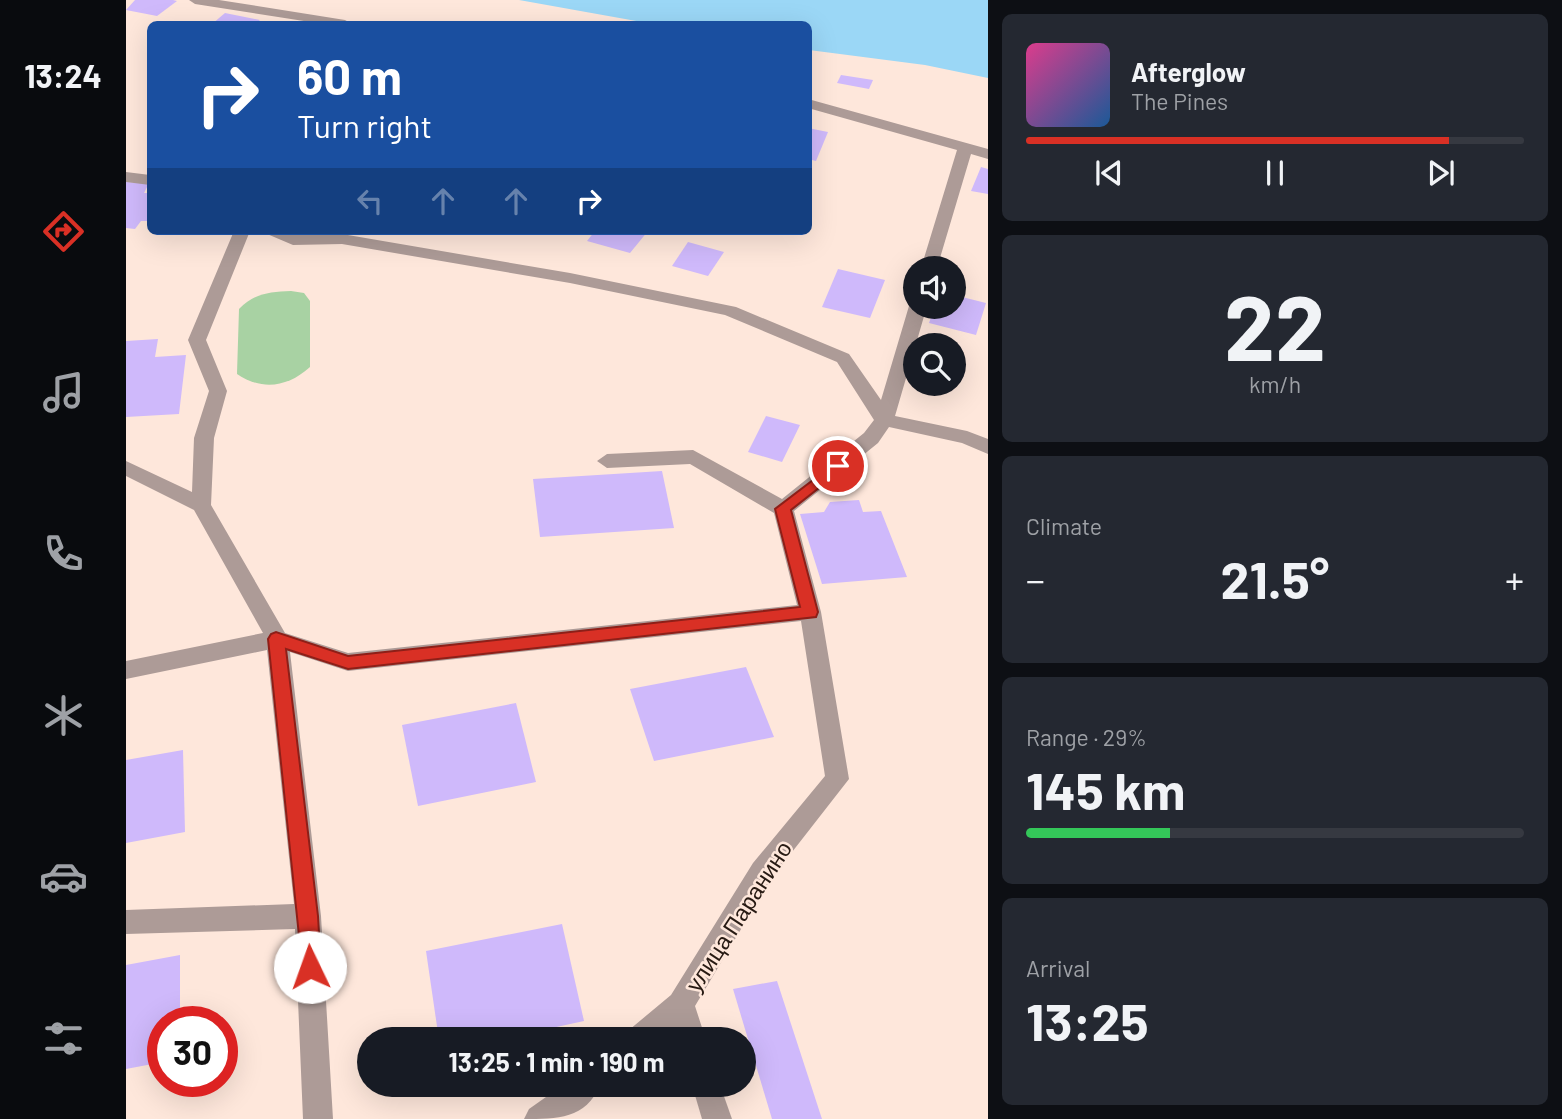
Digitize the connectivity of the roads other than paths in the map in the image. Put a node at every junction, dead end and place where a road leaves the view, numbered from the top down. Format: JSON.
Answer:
{"nodes":[{"id":1,"x":195,"y":0,"type":"edge"},
{"id":2,"x":326,"y":21,"type":"edge"},
{"id":3,"x":812,"y":104,"type":"edge"},
{"id":4,"x":965,"y":149,"type":"junction"},
{"id":5,"x":988,"y":154,"type":"edge"},
{"id":6,"x":126,"y":177,"type":"edge"},
{"id":7,"x":147,"y":180,"type":"edge"},
{"id":8,"x":240,"y":235,"type":"edge"},
{"id":9,"x":279,"y":235,"type":"edge"},
{"id":10,"x":933,"y":256,"type":"edge"},
{"id":11,"x":914,"y":319,"type":"edge"},
{"id":12,"x":884,"y":420,"type":"junction"},
{"id":13,"x":988,"y":447,"type":"edge"},
{"id":14,"x":607,"y":461,"type":"dead end"},
{"id":15,"x":126,"y":468,"type":"edge"},
{"id":16,"x":201,"y":505,"type":"junction"},
{"id":17,"x":783,"y":509,"type":"junction"},
{"id":18,"x":810,"y":612,"type":"junction"},
{"id":19,"x":276,"y":639,"type":"junction"},
{"id":20,"x":126,"y":670,"type":"edge"},
{"id":21,"x":308,"y":916,"type":"junction"},
{"id":22,"x":126,"y":922,"type":"edge"},
{"id":23,"x":681,"y":1004,"type":"junction"},
{"id":24,"x":654,"y":1027,"type":"edge"},
{"id":25,"x":688,"y":1027,"type":"edge"},
{"id":26,"x":571,"y":1097,"type":"edge"},
{"id":27,"x":710,"y":1097,"type":"edge"},
{"id":28,"x":318,"y":1119,"type":"edge"},
{"id":29,"x":539,"y":1119,"type":"edge"},
{"id":30,"x":717,"y":1119,"type":"edge"}],
"edges":[{"from":1,"to":2,"type":"street"},
{"from":3,"to":4,"type":"street"},
{"from":4,"to":5,"type":"street"},
{"from":4,"to":10,"type":"street"},
{"from":6,"to":7,"type":"street"},
{"from":8,"to":16,"type":"street"},
{"from":9,"to":12,"type":"street"},
{"from":11,"to":12,"type":"street"},
{"from":12,"to":13,"type":"street"},
{"from":12,"to":17,"type":"street"},
{"from":14,"to":17,"type":"street"},
{"from":15,"to":16,"type":"street"},
{"from":16,"to":19,"type":"street"},
{"from":17,"to":18,"type":"street","name":"улица Паранино"},
{"from":18,"to":19,"type":"street"},
{"from":18,"to":23,"type":"street","name":"улица Паранино"},
{"from":19,"to":20,"type":"street"},
{"from":19,"to":21,"type":"street"},
{"from":21,"to":22,"type":"street"},
{"from":21,"to":28,"type":"street"},
{"from":23,"to":24,"type":"street","name":"улица Паранино"},
{"from":23,"to":25,"type":"street"},
{"from":26,"to":29,"type":"street"},
{"from":27,"to":30,"type":"street"}]}
